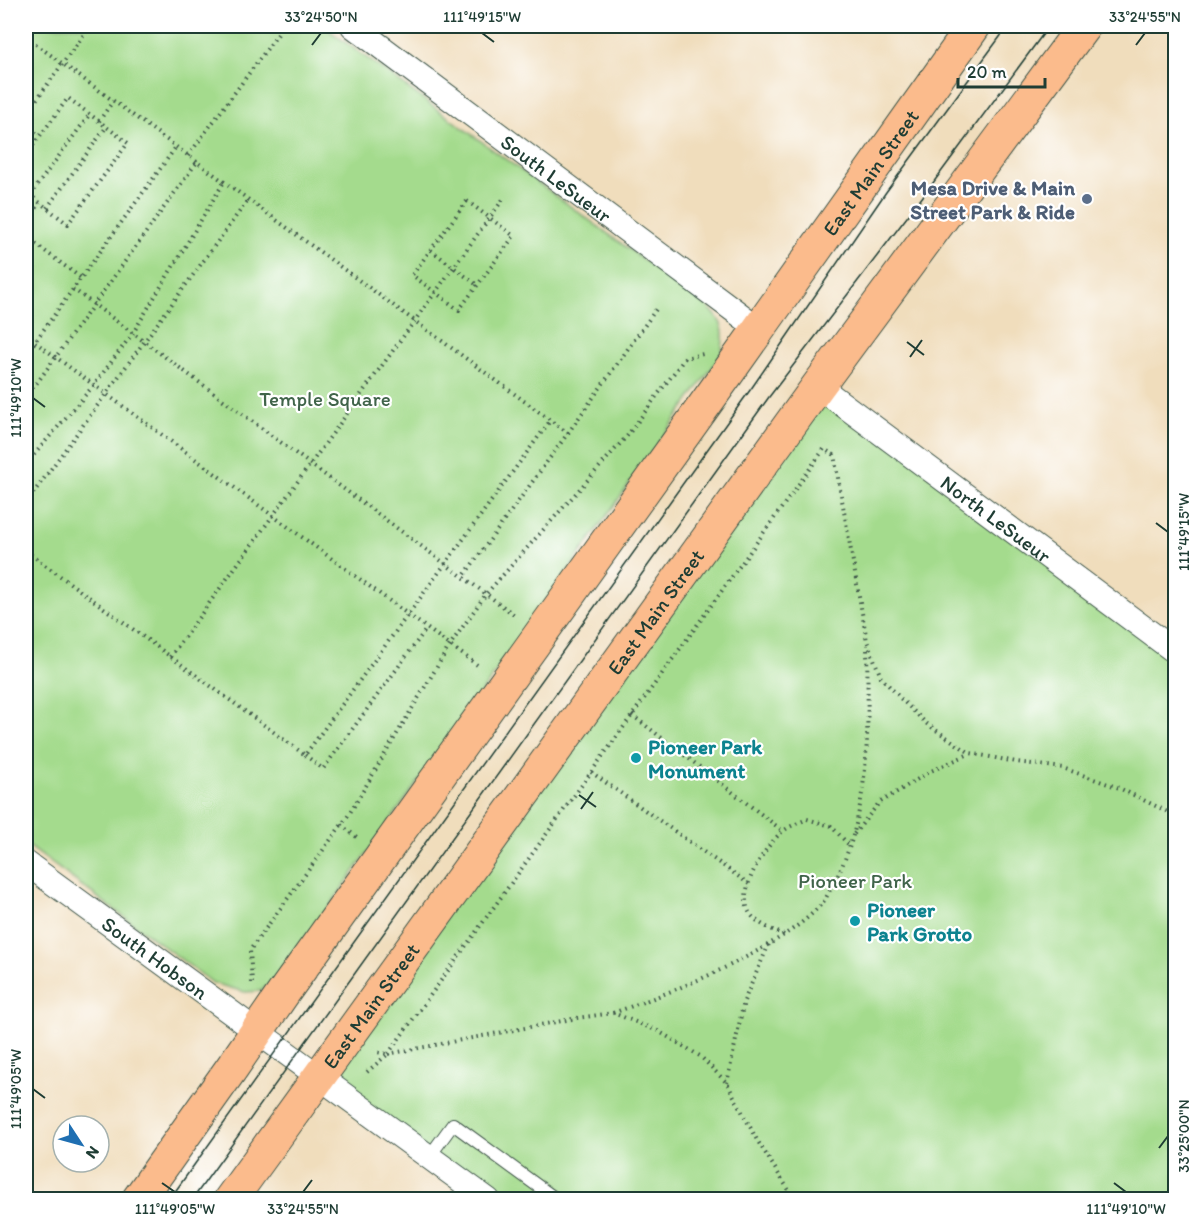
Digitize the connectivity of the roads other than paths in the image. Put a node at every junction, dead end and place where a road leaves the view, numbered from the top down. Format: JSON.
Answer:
{"nodes":[{"id":1,"x":353,"y":26,"type":"edge"},
{"id":2,"x":974,"y":26,"type":"edge"},
{"id":3,"x":1084,"y":26,"type":"edge"},
{"id":4,"x":759,"y":329,"type":"junction"},
{"id":5,"x":818,"y":386,"type":"junction"},
{"id":6,"x":1176,"y":652,"type":"edge"},
{"id":7,"x":26,"y":862,"type":"edge"},
{"id":8,"x":257,"y":1031,"type":"junction"},
{"id":9,"x":319,"y":1077,"type":"junction"},
{"id":10,"x":429,"y":1157,"type":"junction"},
{"id":11,"x":138,"y":1200,"type":"edge"},
{"id":12,"x":230,"y":1200,"type":"edge"},
{"id":13,"x":488,"y":1200,"type":"edge"},
{"id":14,"x":556,"y":1200,"type":"edge"}],
"edges":[{"from":1,"to":4,"type":"street","name":"South LeSueur"},
{"from":2,"to":4,"type":"main road","name":"East Main Street"},
{"from":3,"to":5,"type":"main road","name":"East Main Street"},
{"from":4,"to":8,"type":"main road","name":"East Main Street"},
{"from":5,"to":6,"type":"street","name":"North LeSueur"},
{"from":5,"to":9,"type":"main road","name":"East Main Street"},
{"from":7,"to":8,"type":"street","name":"South Hobson"},
{"from":8,"to":9,"type":"street","name":"South Hobson"},
{"from":8,"to":11,"type":"main road","name":"East Main Street"},
{"from":9,"to":10,"type":"street","name":"South Hobson"},
{"from":9,"to":12,"type":"main road","name":"East Main Street"},
{"from":10,"to":13,"type":"street","name":"South Hobson"},
{"from":10,"to":14,"type":"lane"}]}
